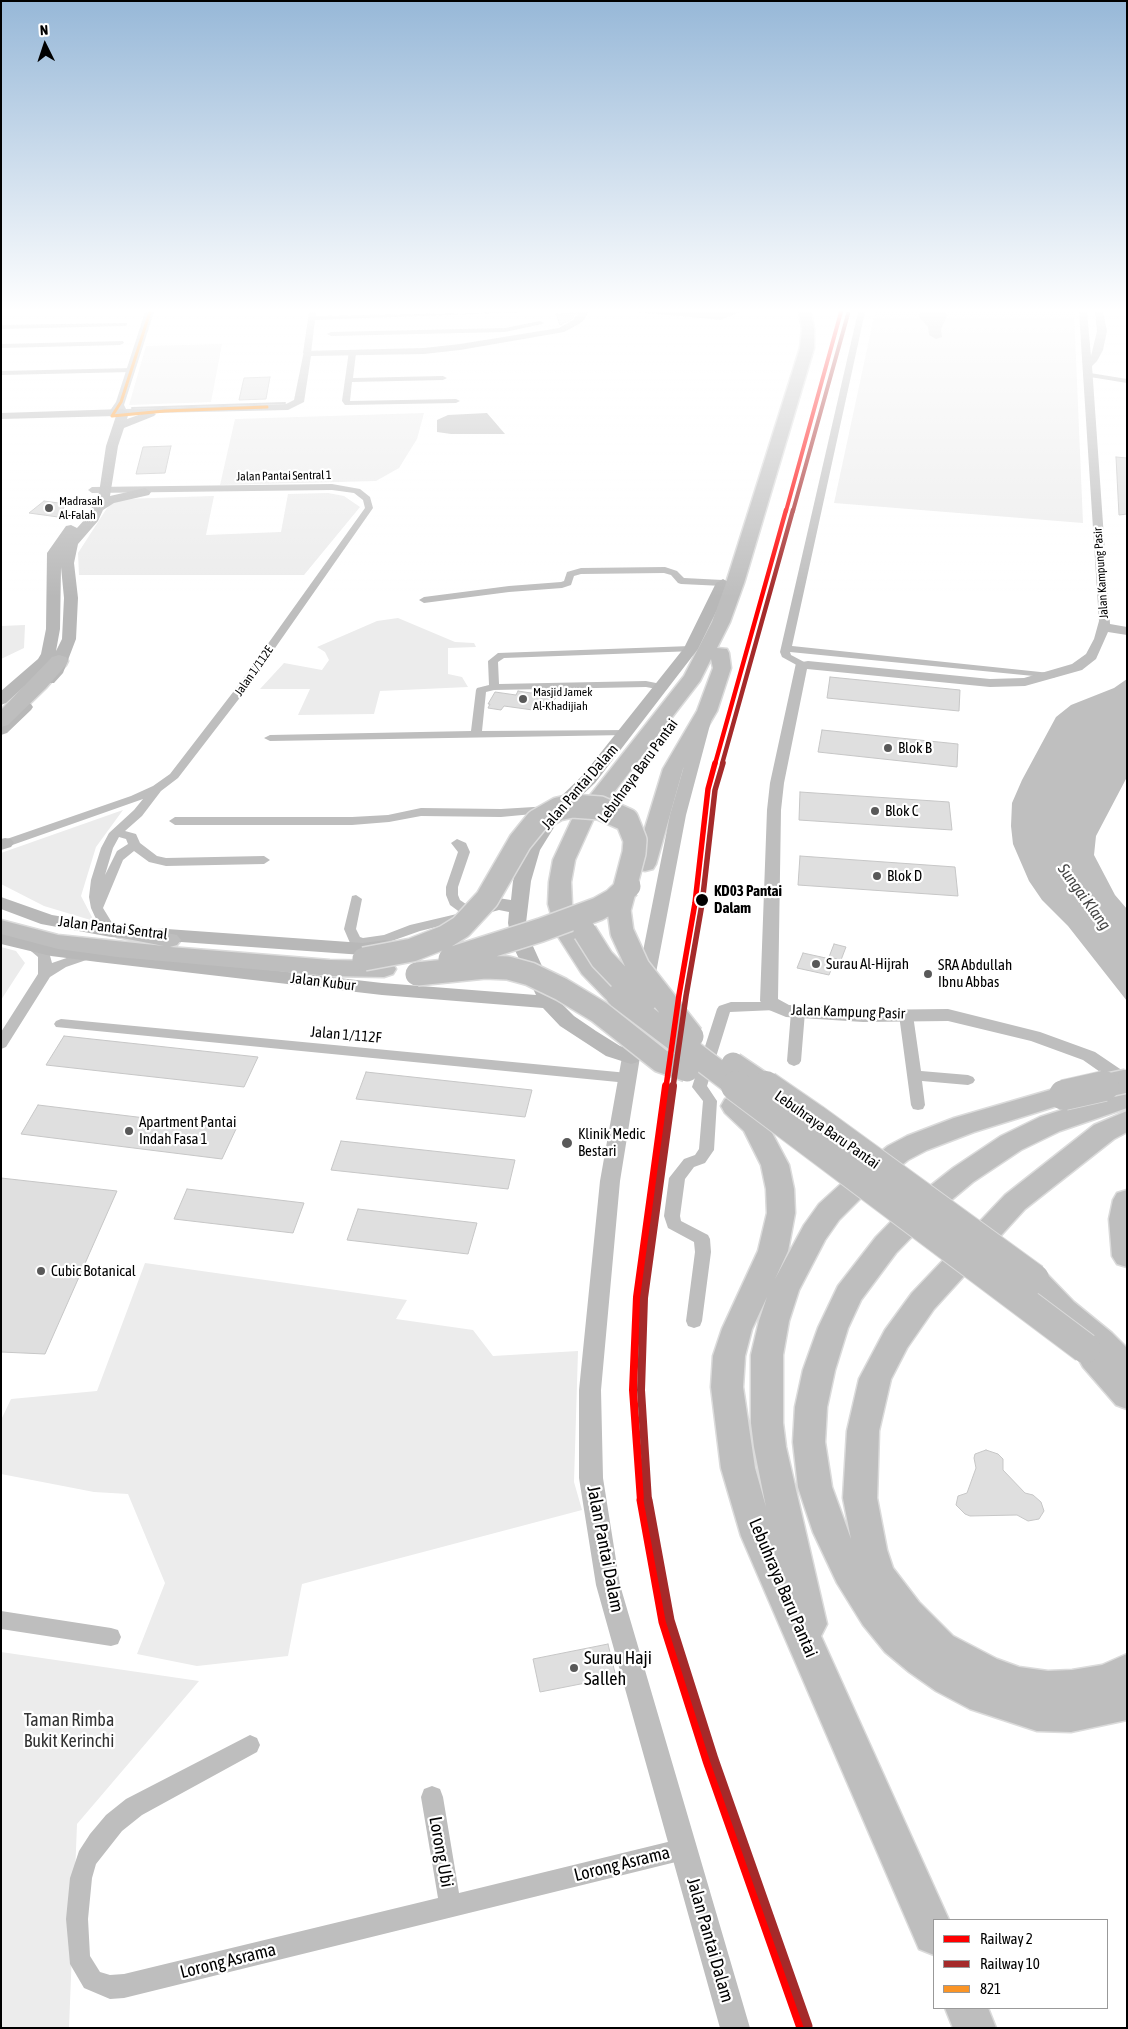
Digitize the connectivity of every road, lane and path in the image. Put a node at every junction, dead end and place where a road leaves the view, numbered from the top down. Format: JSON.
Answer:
{"nodes":[{"id":1,"x":120,"y":407,"type":"edge"},
{"id":2,"x":289,"y":407,"type":"edge"},
{"id":3,"x":788,"y":407,"type":"edge"},
{"id":4,"x":800,"y":407,"type":"edge"},
{"id":5,"x":841,"y":407,"type":"edge"},
{"id":6,"x":1091,"y":407,"type":"edge"},
{"id":7,"x":165,"y":411,"type":"junction"},
{"id":8,"x":150,"y":414,"type":"joint"},
{"id":9,"x":118,"y":415,"type":"junction"},
{"id":10,"x":1,"y":416,"type":"edge"},
{"id":11,"x":81,"y":418,"type":"junction"},
{"id":12,"x":1,"y":421,"type":"edge"},
{"id":13,"x":103,"y":426,"type":"dead end"},
{"id":14,"x":100,"y":489,"type":"junction"},
{"id":15,"x":140,"y":491,"type":"junction"},
{"id":16,"x":357,"y":491,"type":"joint"},
{"id":17,"x":98,"y":508,"type":"junction"},
{"id":18,"x":752,"y":528,"type":"junction"},
{"id":19,"x":69,"y":552,"type":"junction"},
{"id":20,"x":54,"y":553,"type":"junction"},
{"id":21,"x":723,"y":584,"type":"junction"},
{"id":22,"x":71,"y":598,"type":"junction"},
{"id":23,"x":53,"y":600,"type":"junction"},
{"id":24,"x":424,"y":600,"type":"dead end"},
{"id":25,"x":1105,"y":624,"type":"junction"},
{"id":26,"x":1127,"y":626,"type":"edge"},
{"id":27,"x":1127,"y":631,"type":"edge"},
{"id":28,"x":786,"y":648,"type":"junction"},
{"id":29,"x":691,"y":649,"type":"junction"},
{"id":30,"x":720,"y":653,"type":"junction"},
{"id":31,"x":52,"y":661,"type":"junction"},
{"id":32,"x":802,"y":665,"type":"junction"},
{"id":33,"x":1050,"y":676,"type":"junction"},
{"id":34,"x":494,"y":687,"type":"junction"},
{"id":35,"x":662,"y":687,"type":"junction"},
{"id":36,"x":1,"y":700,"type":"edge"},
{"id":37,"x":1,"y":710,"type":"edge"},
{"id":38,"x":707,"y":711,"type":"junction"},
{"id":39,"x":1,"y":721,"type":"edge"},
{"id":40,"x":1,"y":730,"type":"edge"},
{"id":41,"x":627,"y":732,"type":"junction"},
{"id":42,"x":476,"y":735,"type":"junction"},
{"id":43,"x":270,"y":738,"type":"dead end"},
{"id":44,"x":157,"y":788,"type":"junction"},
{"id":45,"x":556,"y":810,"type":"junction"},
{"id":46,"x":174,"y":821,"type":"dead end"},
{"id":47,"x":115,"y":833,"type":"junction"},
{"id":48,"x":2,"y":843,"type":"edge"},
{"id":49,"x":457,"y":843,"type":"dead end"},
{"id":50,"x":134,"y":845,"type":"junction"},
{"id":51,"x":264,"y":860,"type":"dead end"},
{"id":52,"x":522,"y":880,"type":"junction"},
{"id":53,"x":356,"y":899,"type":"dead end"},
{"id":54,"x":1,"y":902,"type":"edge"},
{"id":55,"x":97,"y":908,"type":"junction"},
{"id":56,"x":519,"y":910,"type":"junction"},
{"id":57,"x":474,"y":912,"type":"junction"},
{"id":58,"x":1,"y":915,"type":"edge"},
{"id":59,"x":1,"y":927,"type":"edge"},
{"id":60,"x":118,"y":932,"type":"junction"},
{"id":61,"x":577,"y":934,"type":"junction"},
{"id":62,"x":1,"y":938,"type":"edge"},
{"id":63,"x":32,"y":946,"type":"junction"},
{"id":64,"x":240,"y":951,"type":"junction"},
{"id":65,"x":93,"y":955,"type":"junction"},
{"id":66,"x":374,"y":964,"type":"junction"},
{"id":67,"x":45,"y":974,"type":"junction"},
{"id":68,"x":304,"y":979,"type":"junction"},
{"id":69,"x":618,"y":996,"type":"junction"},
{"id":70,"x":549,"y":1002,"type":"junction"},
{"id":71,"x":775,"y":1006,"type":"junction"},
{"id":72,"x":798,"y":1012,"type":"junction"},
{"id":73,"x":906,"y":1015,"type":"junction"},
{"id":74,"x":61,"y":1024,"type":"dead end"},
{"id":75,"x":692,"y":1036,"type":"junction"},
{"id":76,"x":1,"y":1044,"type":"edge"},
{"id":77,"x":794,"y":1061,"type":"dead end"},
{"id":78,"x":630,"y":1067,"type":"junction"},
{"id":79,"x":687,"y":1070,"type":"junction"},
{"id":80,"x":914,"y":1075,"type":"junction"},
{"id":81,"x":968,"y":1080,"type":"dead end"},
{"id":82,"x":1127,"y":1081,"type":"edge"},
{"id":83,"x":1127,"y":1090,"type":"edge"},
{"id":84,"x":1127,"y":1098,"type":"edge"},
{"id":85,"x":918,"y":1105,"type":"dead end"},
{"id":86,"x":1094,"y":1115,"type":"edge"},
{"id":87,"x":1127,"y":1200,"type":"edge"},
{"id":88,"x":1127,"y":1256,"type":"edge"},
{"id":89,"x":694,"y":1320,"type":"dead end"},
{"id":90,"x":1106,"y":1342,"type":"edge"},
{"id":91,"x":1127,"y":1369,"type":"edge"},
{"id":92,"x":1127,"y":1396,"type":"edge"},
{"id":93,"x":1,"y":1620,"type":"edge"},
{"id":94,"x":111,"y":1638,"type":"dead end"},
{"id":95,"x":1127,"y":1671,"type":"edge"},
{"id":96,"x":820,"y":1673,"type":"junction"},
{"id":97,"x":1127,"y":1702,"type":"edge"},
{"id":98,"x":250,"y":1745,"type":"dead end"},
{"id":99,"x":432,"y":1797,"type":"dead end"},
{"id":100,"x":684,"y":1849,"type":"junction"},
{"id":101,"x":450,"y":1906,"type":"junction"},
{"id":102,"x":933,"y":1932,"type":"edge"},
{"id":103,"x":966,"y":2009,"type":"edge"},
{"id":104,"x":735,"y":2028,"type":"edge"},
{"id":105,"x":975,"y":2028,"type":"edge"}],
"edges":[{"from":1,"to":9,"type":"street"},
{"from":2,"to":7,"type":"street"},
{"from":3,"to":18,"type":"highway","name":"Lebuhraya Baru Pantai"},
{"from":4,"to":30,"type":"highway","name":"Lebuhraya Baru Pantai"},
{"from":5,"to":28,"type":"street"},
{"from":6,"to":25,"type":"street","name":"Jalan Kampung Pasir"},
{"from":7,"to":8,"type":"street"},
{"from":7,"to":9,"type":"street"},
{"from":8,"to":9,"type":"main road"},
{"from":9,"to":10,"type":"main road"},
{"from":9,"to":11,"type":"main road"},
{"from":9,"to":14,"type":"main road"},
{"from":9,"to":14,"type":"main road"},
{"from":11,"to":12,"type":"main road"},
{"from":11,"to":13,"type":"main road"},
{"from":14,"to":15,"type":"main road"},
{"from":14,"to":17,"type":"main road"},
{"from":14,"to":20,"type":"main road"},
{"from":15,"to":16,"type":"street","name":"Jalan Pantai Sentral 1"},
{"from":15,"to":17,"type":"main road"},
{"from":16,"to":44,"type":"street","name":"Jalan 1/112E"},
{"from":17,"to":19,"type":"main road"},
{"from":18,"to":21,"type":"highway"},
{"from":18,"to":61,"type":"highway","name":"Lebuhraya Baru Pantai"},
{"from":19,"to":20,"type":"main road"},
{"from":19,"to":22,"type":"main road"},
{"from":20,"to":23,"type":"main road"},
{"from":21,"to":24,"type":"street"},
{"from":21,"to":29,"type":"main road","name":"Jalan Pantai Dalam"},
{"from":22,"to":23,"type":"main road"},
{"from":22,"to":31,"type":"main road"},
{"from":23,"to":31,"type":"main road"},
{"from":25,"to":26,"type":"street"},
{"from":25,"to":27,"type":"street"},
{"from":25,"to":33,"type":"street","name":"Jalan Kampung Pasir"},
{"from":28,"to":32,"type":"street"},
{"from":28,"to":33,"type":"street"},
{"from":29,"to":34,"type":"street"},
{"from":29,"to":35,"type":"main road","name":"Jalan Pantai Dalam"},
{"from":30,"to":38,"type":"highway"},
{"from":30,"to":61,"type":"highway","name":"Lebuhraya Baru Pantai"},
{"from":31,"to":36,"type":"main road"},
{"from":31,"to":37,"type":"highway"},
{"from":31,"to":39,"type":"highway"},
{"from":31,"to":40,"type":"main road"},
{"from":32,"to":33,"type":"street","name":"Jalan Kampung Pasir"},
{"from":32,"to":71,"type":"street","name":"Jalan Kampung Pasir"},
{"from":34,"to":35,"type":"street"},
{"from":34,"to":42,"type":"street"},
{"from":35,"to":41,"type":"main road","name":"Jalan Pantai Dalam"},
{"from":38,"to":66,"type":"highway","bridge":true},
{"from":38,"to":78,"type":"street","name":"Jalan Pantai Dalam"},
{"from":41,"to":42,"type":"street"},
{"from":41,"to":45,"type":"main road","name":"Jalan Pantai Dalam"},
{"from":42,"to":43,"type":"street"},
{"from":44,"to":47,"type":"street"},
{"from":44,"to":48,"type":"street","name":"Jalan 1/112E"},
{"from":45,"to":46,"type":"street"},
{"from":45,"to":52,"type":"main road","name":"Jalan Pantai Dalam"},
{"from":47,"to":50,"type":"street"},
{"from":47,"to":55,"type":"street"},
{"from":49,"to":57,"type":"street"},
{"from":50,"to":51,"type":"street"},
{"from":50,"to":55,"type":"street"},
{"from":52,"to":56,"type":"main road","name":"Jalan Pantai Dalam"},
{"from":52,"to":57,"type":"main road"},
{"from":53,"to":57,"type":"street"},
{"from":54,"to":60,"type":"main road","name":"Jalan Pantai Sentral"},
{"from":55,"to":60,"type":"street"},
{"from":56,"to":57,"type":"main road"},
{"from":56,"to":70,"type":"main road","name":"Jalan Pantai Dalam"},
{"from":57,"to":64,"type":"main road"},
{"from":58,"to":64,"type":"highway"},
{"from":59,"to":64,"type":"highway"},
{"from":60,"to":64,"type":"highway"},
{"from":61,"to":69,"type":"highway","name":"Lebuhraya Baru Pantai"},
{"from":61,"to":75,"type":"highway","name":"Lebuhraya Baru Pantai","bridge":true},
{"from":62,"to":63,"type":"main road","name":"Jalan Pantai Sentral"},
{"from":63,"to":65,"type":"main road","name":"Jalan Pantai Sentral"},
{"from":63,"to":67,"type":"street"},
{"from":64,"to":65,"type":"highway"},
{"from":64,"to":66,"type":"highway"},
{"from":65,"to":67,"type":"street"},
{"from":65,"to":68,"type":"main road","name":"Jalan Kubur"},
{"from":66,"to":75,"type":"highway","bridge":true},
{"from":67,"to":76,"type":"street"},
{"from":68,"to":70,"type":"main road","name":"Jalan Kubur"},
{"from":68,"to":79,"type":"highway","bridge":true},
{"from":69,"to":79,"type":"highway","name":"Lebuhraya Baru Pantai","bridge":true},
{"from":69,"to":90,"type":"highway","name":"Lebuhraya Baru Pantai","bridge":true},
{"from":70,"to":78,"type":"main road","name":"Jalan Pantai Dalam"},
{"from":71,"to":72,"type":"street","name":"Jalan Kampung Pasir"},
{"from":71,"to":89,"type":"street"},
{"from":72,"to":73,"type":"street","name":"Jalan Kampung Pasir"},
{"from":72,"to":77,"type":"street"},
{"from":73,"to":80,"type":"street"},
{"from":73,"to":83,"type":"street","name":"Jalan Kampung Pasir"},
{"from":74,"to":78,"type":"street","name":"Jalan 1/112F"},
{"from":75,"to":90,"type":"highway","name":"Lebuhraya Baru Pantai","bridge":true},
{"from":78,"to":100,"type":"street","name":"Jalan Pantai Dalam"},
{"from":79,"to":96,"type":"highway","name":"Lebuhraya Baru Pantai"},
{"from":80,"to":81,"type":"street"},
{"from":80,"to":85,"type":"street"},
{"from":82,"to":86,"type":"highway","bridge":true},
{"from":84,"to":86,"type":"highway"},
{"from":86,"to":95,"type":"highway"},
{"from":86,"to":96,"type":"highway"},
{"from":86,"to":97,"type":"highway"},
{"from":87,"to":88,"type":"highway"},
{"from":90,"to":91,"type":"highway","name":"Lebuhraya Baru Pantai"},
{"from":90,"to":92,"type":"highway","name":"Lebuhraya Baru Pantai"},
{"from":93,"to":94,"type":"street"},
{"from":96,"to":102,"type":"highway","name":"Lebuhraya Baru Pantai"},
{"from":98,"to":101,"type":"street","name":"Lorong Asrama"},
{"from":99,"to":101,"type":"street","name":"Lorong Ubi"},
{"from":100,"to":101,"type":"street","name":"Lorong Asrama"},
{"from":100,"to":104,"type":"street","name":"Jalan Pantai Dalam"},
{"from":103,"to":105,"type":"highway"}]}
